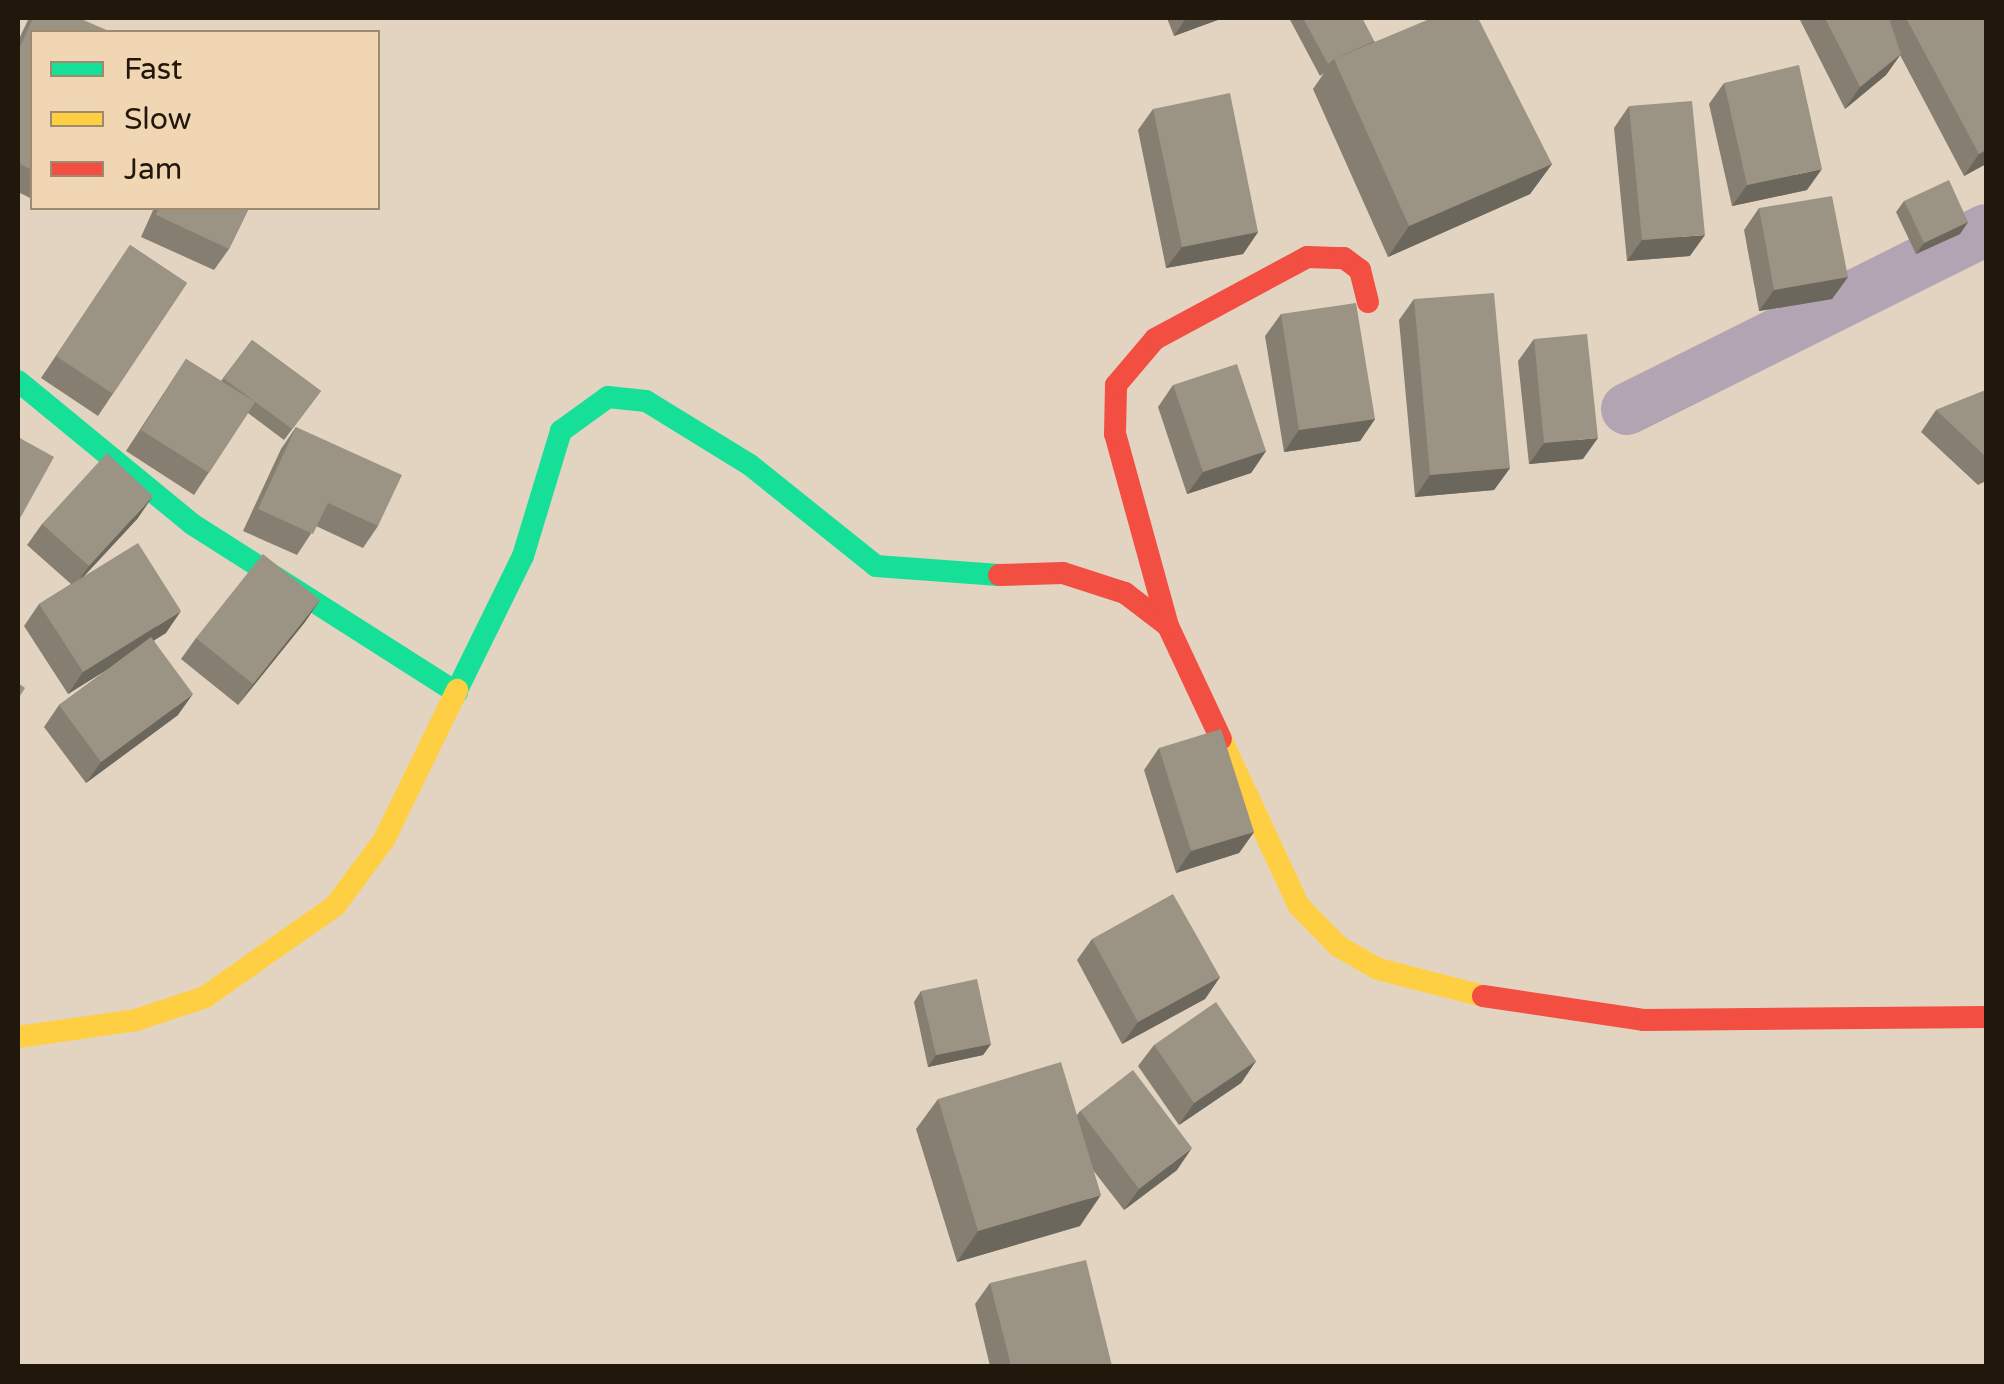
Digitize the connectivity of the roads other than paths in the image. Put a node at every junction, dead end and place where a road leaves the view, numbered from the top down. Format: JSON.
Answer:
{"nodes":[{"id":1,"x":1986,"y":230,"type":"edge"},
{"id":2,"x":1368,"y":302,"type":"dead end"},
{"id":3,"x":18,"y":381,"type":"edge"},
{"id":4,"x":1627,"y":409,"type":"dead end"},
{"id":5,"x":1168,"y":626,"type":"junction"},
{"id":6,"x":458,"y":692,"type":"junction"},
{"id":7,"x":1986,"y":1016,"type":"edge"},
{"id":8,"x":18,"y":1037,"type":"edge"}],
"edges":[{"from":1,"to":4,"type":"street"},
{"from":2,"to":5,"type":"street"},
{"from":3,"to":6,"type":"street"},
{"from":5,"to":6,"type":"street"},
{"from":5,"to":7,"type":"street"},
{"from":6,"to":8,"type":"street"}]}
